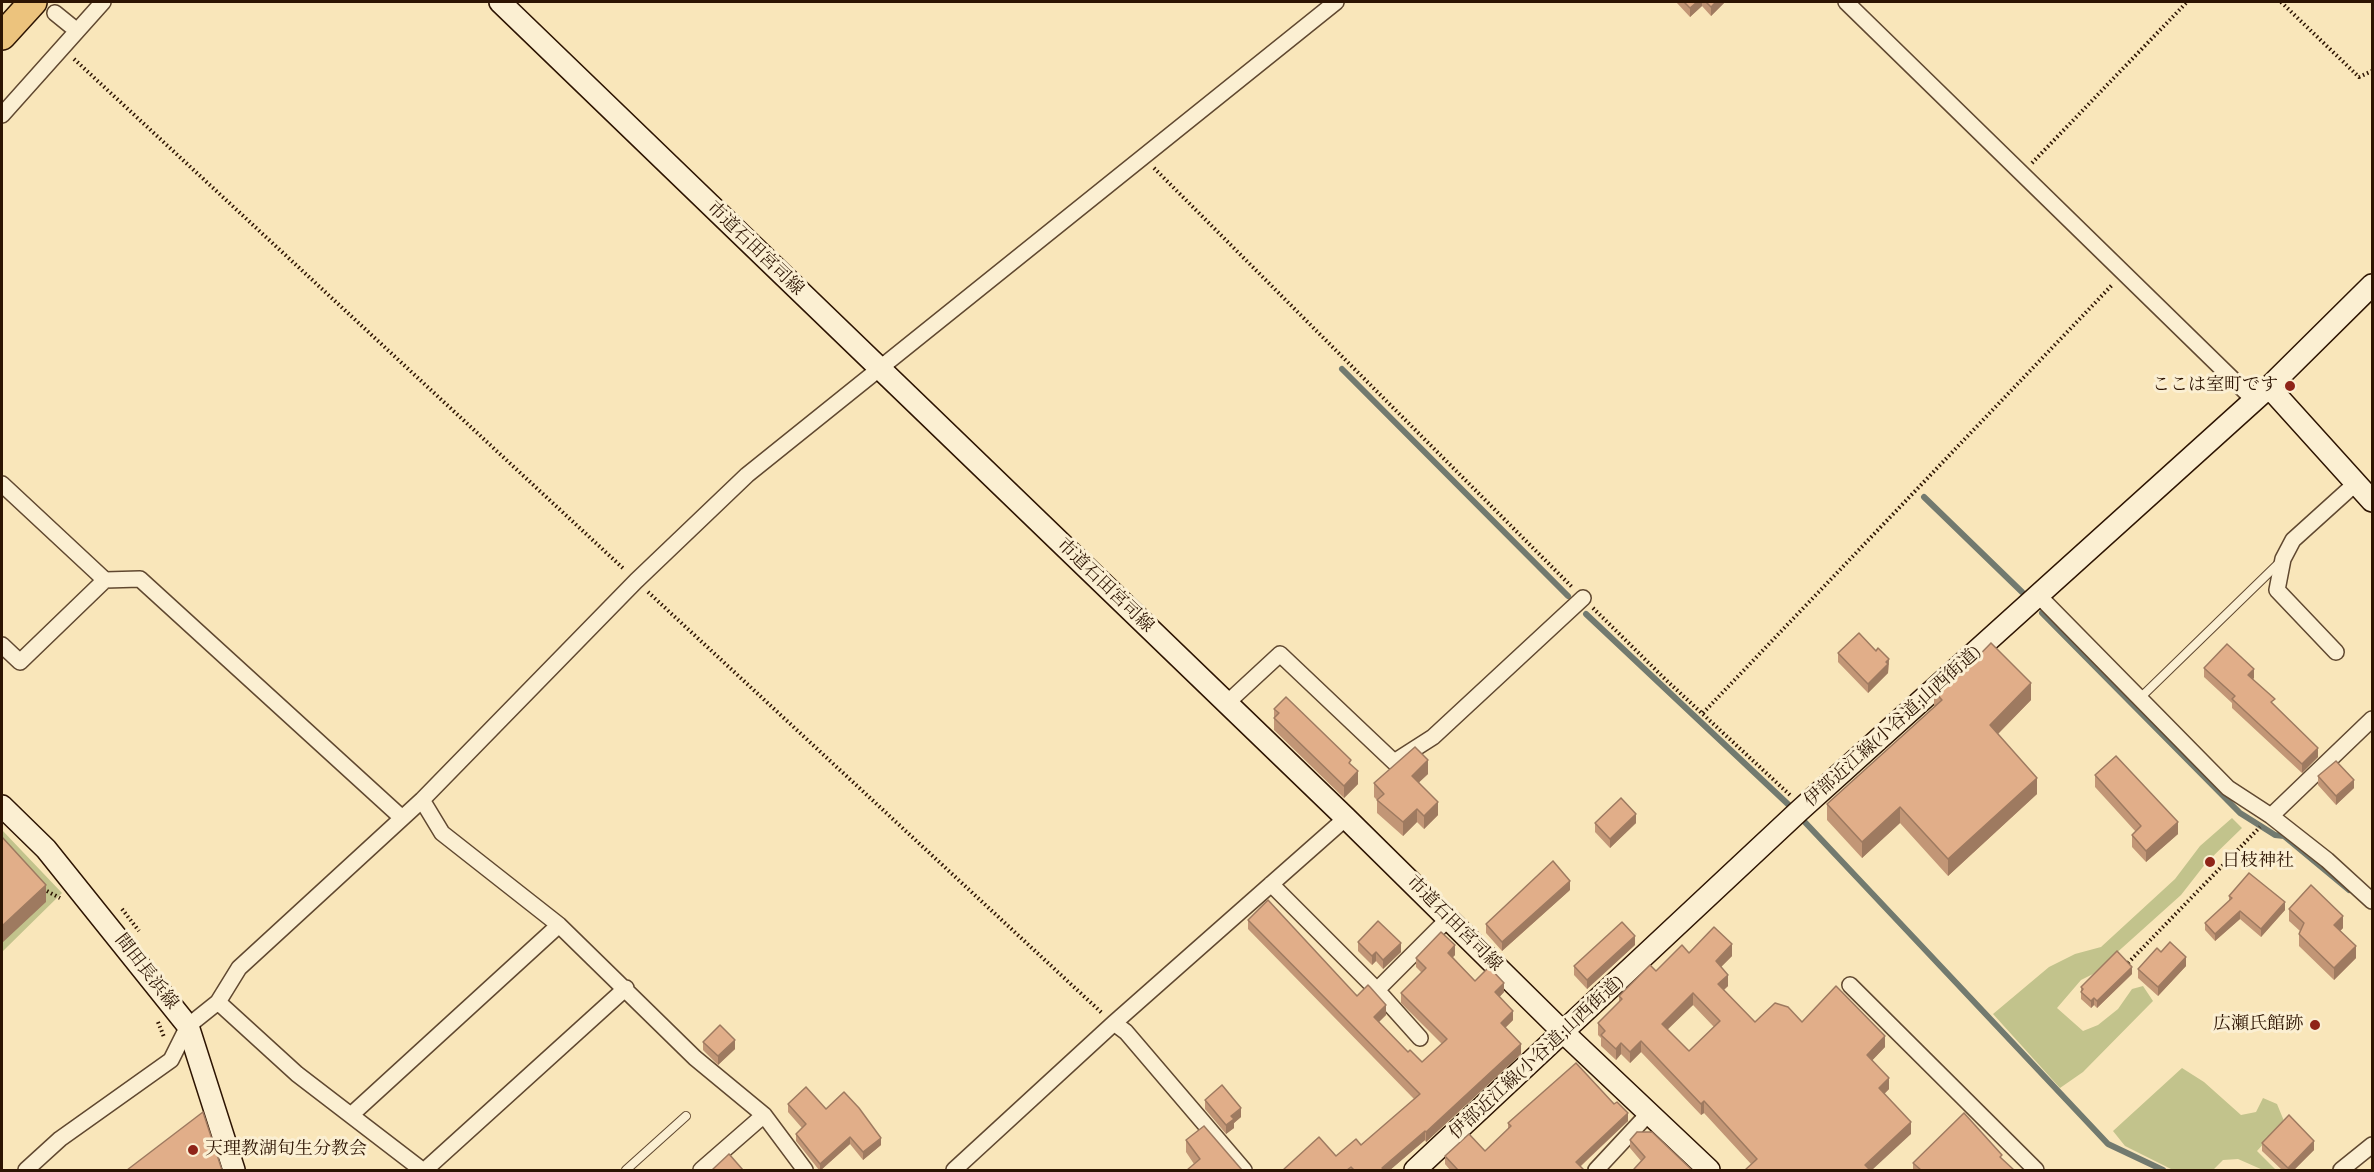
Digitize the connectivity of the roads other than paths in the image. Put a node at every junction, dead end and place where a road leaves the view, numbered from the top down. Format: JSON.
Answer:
{"nodes":[{"id":1,"x":103,"y":2,"type":"edge"},
{"id":2,"x":500,"y":2,"type":"edge"},
{"id":3,"x":1335,"y":2,"type":"edge"},
{"id":4,"x":1846,"y":2,"type":"edge"},
{"id":5,"x":44,"y":7,"type":"edge"},
{"id":6,"x":76,"y":30,"type":"junction"},
{"id":7,"x":2,"y":36,"type":"edge"},
{"id":8,"x":2,"y":115,"type":"edge"},
{"id":9,"x":2373,"y":285,"type":"edge"},
{"id":10,"x":879,"y":368,"type":"junction"},
{"id":11,"x":2261,"y":393,"type":"junction"},
{"id":12,"x":2,"y":484,"type":"edge"},
{"id":13,"x":2355,"y":484,"type":"junction"},
{"id":14,"x":2373,"y":501,"type":"edge"},
{"id":15,"x":2283,"y":559,"type":"junction"},
{"id":16,"x":105,"y":580,"type":"junction"},
{"id":17,"x":2038,"y":595,"type":"junction"},
{"id":18,"x":1583,"y":598,"type":"road end"},
{"id":19,"x":2,"y":645,"type":"edge"},
{"id":20,"x":2336,"y":652,"type":"dead end"},
{"id":21,"x":2139,"y":699,"type":"junction"},
{"id":22,"x":1227,"y":703,"type":"junction"},
{"id":23,"x":2373,"y":719,"type":"edge"},
{"id":24,"x":422,"y":800,"type":"junction"},
{"id":25,"x":2,"y":806,"type":"edge"},
{"id":26,"x":2271,"y":816,"type":"junction"},
{"id":27,"x":401,"y":818,"type":"junction"},
{"id":28,"x":1346,"y":818,"type":"junction"},
{"id":29,"x":1271,"y":884,"type":"junction"},
{"id":30,"x":2373,"y":901,"type":"edge"},
{"id":31,"x":1449,"y":918,"type":"junction"},
{"id":32,"x":559,"y":925,"type":"junction"},
{"id":33,"x":1850,"y":985,"type":"dead end"},
{"id":34,"x":626,"y":988,"type":"junction"},
{"id":35,"x":1377,"y":990,"type":"junction"},
{"id":36,"x":218,"y":1002,"type":"junction"},
{"id":37,"x":1114,"y":1023,"type":"junction"},
{"id":38,"x":188,"y":1026,"type":"junction"},
{"id":39,"x":1564,"y":1034,"type":"junction"},
{"id":40,"x":1420,"y":1038,"type":"dead end"},
{"id":41,"x":1650,"y":1112,"type":"junction"},
{"id":42,"x":351,"y":1115,"type":"junction"},
{"id":43,"x":764,"y":1115,"type":"junction"},
{"id":44,"x":686,"y":1116,"type":"dead end"},
{"id":45,"x":2373,"y":1145,"type":"edge"},
{"id":46,"x":1606,"y":1167,"type":"edge"},
{"id":47,"x":26,"y":1170,"type":"edge"},
{"id":48,"x":234,"y":1170,"type":"edge"},
{"id":49,"x":424,"y":1170,"type":"edge"},
{"id":50,"x":626,"y":1170,"type":"edge"},
{"id":51,"x":701,"y":1170,"type":"edge"},
{"id":52,"x":805,"y":1170,"type":"edge"},
{"id":53,"x":954,"y":1170,"type":"edge"},
{"id":54,"x":1244,"y":1170,"type":"edge"},
{"id":55,"x":1415,"y":1170,"type":"edge"},
{"id":56,"x":1709,"y":1170,"type":"edge"},
{"id":57,"x":2036,"y":1170,"type":"edge"},
{"id":58,"x":2341,"y":1170,"type":"edge"}],
"edges":[{"from":1,"to":6,"type":"street"},
{"from":2,"to":10,"type":"street","name":"市道石田宮司線"},
{"from":3,"to":10,"type":"street"},
{"from":4,"to":11,"type":"street"},
{"from":5,"to":6,"type":"street"},
{"from":5,"to":7,"type":"highway"},
{"from":6,"to":8,"type":"street"},
{"from":9,"to":11,"type":"street","name":"伊部近江線(小谷道;山西街道)"},
{"from":10,"to":22,"type":"street","name":"市道石田宮司線"},
{"from":10,"to":24,"type":"street"},
{"from":11,"to":13,"type":"street"},
{"from":11,"to":17,"type":"street","name":"伊部近江線(小谷道;山西街道)"},
{"from":12,"to":16,"type":"street"},
{"from":13,"to":14,"type":"street"},
{"from":13,"to":15,"type":"street"},
{"from":15,"to":20,"type":"street"},
{"from":15,"to":21,"type":"lane"},
{"from":16,"to":19,"type":"street"},
{"from":16,"to":27,"type":"street"},
{"from":17,"to":21,"type":"street"},
{"from":17,"to":39,"type":"street","name":"伊部近江線(小谷道;山西街道)"},
{"from":18,"to":22,"type":"street"},
{"from":21,"to":26,"type":"street"},
{"from":22,"to":28,"type":"street","name":"市道石田宮司線"},
{"from":23,"to":26,"type":"street"},
{"from":24,"to":27,"type":"street"},
{"from":24,"to":32,"type":"street"},
{"from":25,"to":38,"type":"street","name":"間田長浜線"},
{"from":26,"to":30,"type":"street"},
{"from":27,"to":36,"type":"street"},
{"from":28,"to":29,"type":"street"},
{"from":28,"to":31,"type":"street","name":"市道石田宮司線"},
{"from":29,"to":35,"type":"street"},
{"from":29,"to":37,"type":"street"},
{"from":31,"to":35,"type":"street"},
{"from":31,"to":39,"type":"street","name":"市道石田宮司線"},
{"from":32,"to":34,"type":"street"},
{"from":32,"to":42,"type":"street"},
{"from":33,"to":57,"type":"street"},
{"from":34,"to":43,"type":"street"},
{"from":34,"to":49,"type":"street"},
{"from":35,"to":40,"type":"street"},
{"from":36,"to":38,"type":"street"},
{"from":36,"to":42,"type":"street"},
{"from":37,"to":53,"type":"street"},
{"from":37,"to":54,"type":"street"},
{"from":38,"to":47,"type":"street"},
{"from":38,"to":48,"type":"street","name":"間田長浜線"},
{"from":39,"to":41,"type":"street","name":"市道石田宮司線"},
{"from":39,"to":55,"type":"street","name":"伊部近江線(小谷道;山西街道)"},
{"from":41,"to":46,"type":"street"},
{"from":41,"to":56,"type":"street","name":"市道石田宮司線"},
{"from":42,"to":49,"type":"street"},
{"from":43,"to":51,"type":"street"},
{"from":43,"to":52,"type":"street"},
{"from":44,"to":50,"type":"lane"},
{"from":45,"to":58,"type":"street"}]}
